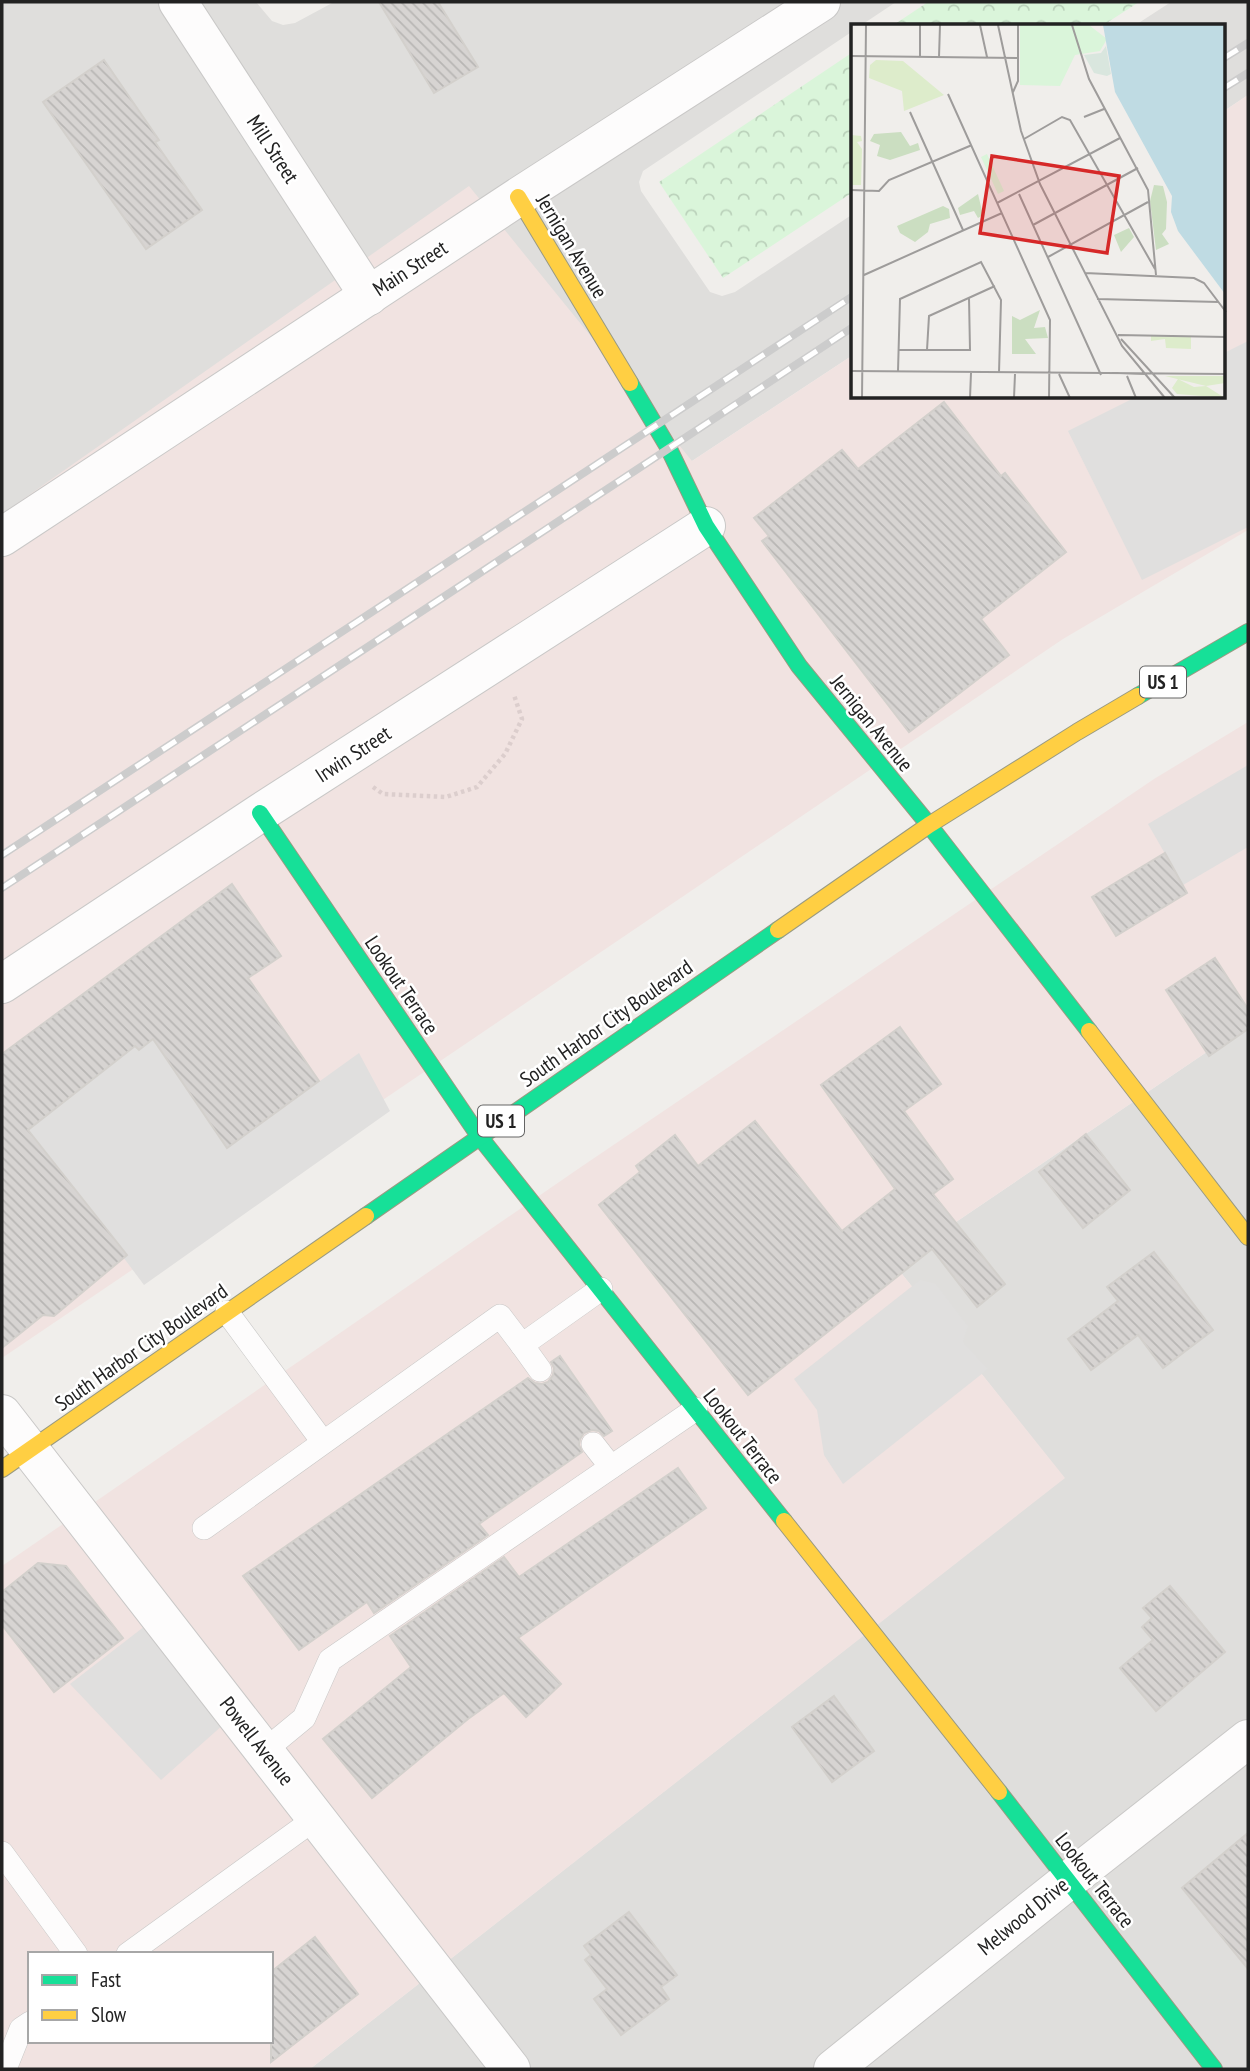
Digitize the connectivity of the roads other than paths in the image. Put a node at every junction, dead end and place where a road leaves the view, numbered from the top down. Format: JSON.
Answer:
{"nodes":[{"id":1,"x":178,"y":2,"type":"edge"},
{"id":2,"x":821,"y":2,"type":"edge"},
{"id":3,"x":519,"y":197,"type":"junction"},
{"id":4,"x":369,"y":296,"type":"junction"},
{"id":5,"x":706,"y":526,"type":"junction"},
{"id":6,"x":2,"y":537,"type":"edge"},
{"id":7,"x":1248,"y":632,"type":"edge"},
{"id":8,"x":260,"y":813,"type":"junction"},
{"id":9,"x":929,"y":825,"type":"junction"},
{"id":10,"x":2,"y":984,"type":"edge"},
{"id":11,"x":479,"y":1136,"type":"junction"},
{"id":12,"x":1248,"y":1237,"type":"edge"},
{"id":13,"x":601,"y":1289,"type":"junction"},
{"id":14,"x":227,"y":1312,"type":"junction"},
{"id":15,"x":522,"y":1345,"type":"junction"},
{"id":16,"x":540,"y":1370,"type":"dead end"},
{"id":17,"x":696,"y":1409,"type":"junction"},
{"id":18,"x":2,"y":1413,"type":"edge"},
{"id":19,"x":323,"y":1442,"type":"junction"},
{"id":20,"x":593,"y":1444,"type":"dead end"},
{"id":21,"x":16,"y":1459,"type":"edge"},
{"id":22,"x":611,"y":1467,"type":"junction"},
{"id":23,"x":204,"y":1528,"type":"dead end"},
{"id":24,"x":1248,"y":1739,"type":"edge"},
{"id":25,"x":264,"y":1751,"type":"junction"},
{"id":26,"x":316,"y":1818,"type":"junction"},
{"id":27,"x":2,"y":1853,"type":"edge"},
{"id":28,"x":1069,"y":1880,"type":"junction"},
{"id":29,"x":75,"y":1952,"type":"edge"},
{"id":30,"x":131,"y":1952,"type":"edge"},
{"id":31,"x":28,"y":2024,"type":"edge"},
{"id":32,"x":5,"y":2069,"type":"edge"},
{"id":33,"x":511,"y":2069,"type":"edge"},
{"id":34,"x":833,"y":2069,"type":"edge"},
{"id":35,"x":1214,"y":2069,"type":"edge"}],
"edges":[{"from":1,"to":4,"type":"street","name":"Mill Street"},
{"from":2,"to":3,"type":"street","name":"Main Street"},
{"from":3,"to":4,"type":"street","name":"Main Street"},
{"from":3,"to":5,"type":"street","name":"Jernigan Avenue"},
{"from":4,"to":6,"type":"street","name":"Main Street"},
{"from":5,"to":8,"type":"street","name":"Irwin Street"},
{"from":5,"to":9,"type":"street","name":"Jernigan Avenue"},
{"from":7,"to":9,"type":"street","name":"South Harbor City Boulevard","number":"US 1"},
{"from":8,"to":10,"type":"street","name":"Irwin Street"},
{"from":8,"to":11,"type":"street","name":"Lookout Terrace"},
{"from":9,"to":11,"type":"street","name":"South Harbor City Boulevard","number":"US 1"},
{"from":9,"to":12,"type":"street","name":"Jernigan Avenue"},
{"from":11,"to":13,"type":"street","name":"Lookout Terrace"},
{"from":11,"to":14,"type":"street","name":"South Harbor City Boulevard","number":"US 1"},
{"from":13,"to":15,"type":"lane"},
{"from":13,"to":17,"type":"street","name":"Lookout Terrace"},
{"from":14,"to":19,"type":"lane"},
{"from":14,"to":21,"type":"street","name":"South Harbor City Boulevard","number":"US 1"},
{"from":15,"to":16,"type":"lane"},
{"from":15,"to":19,"type":"lane"},
{"from":17,"to":22,"type":"lane"},
{"from":17,"to":28,"type":"street","name":"Lookout Terrace"},
{"from":18,"to":21,"type":"street","name":"Powell Avenue"},
{"from":19,"to":23,"type":"lane"},
{"from":20,"to":22,"type":"lane"},
{"from":21,"to":25,"type":"street","name":"Powell Avenue"},
{"from":22,"to":25,"type":"lane"},
{"from":24,"to":28,"type":"street","name":"Melwood Drive"},
{"from":25,"to":26,"type":"street","name":"Powell Avenue"},
{"from":26,"to":30,"type":"lane"},
{"from":26,"to":33,"type":"street","name":"Powell Avenue"},
{"from":27,"to":29,"type":"lane"},
{"from":28,"to":34,"type":"street","name":"Melwood Drive"},
{"from":28,"to":35,"type":"street","name":"Lookout Terrace"},
{"from":31,"to":32,"type":"lane"}]}
